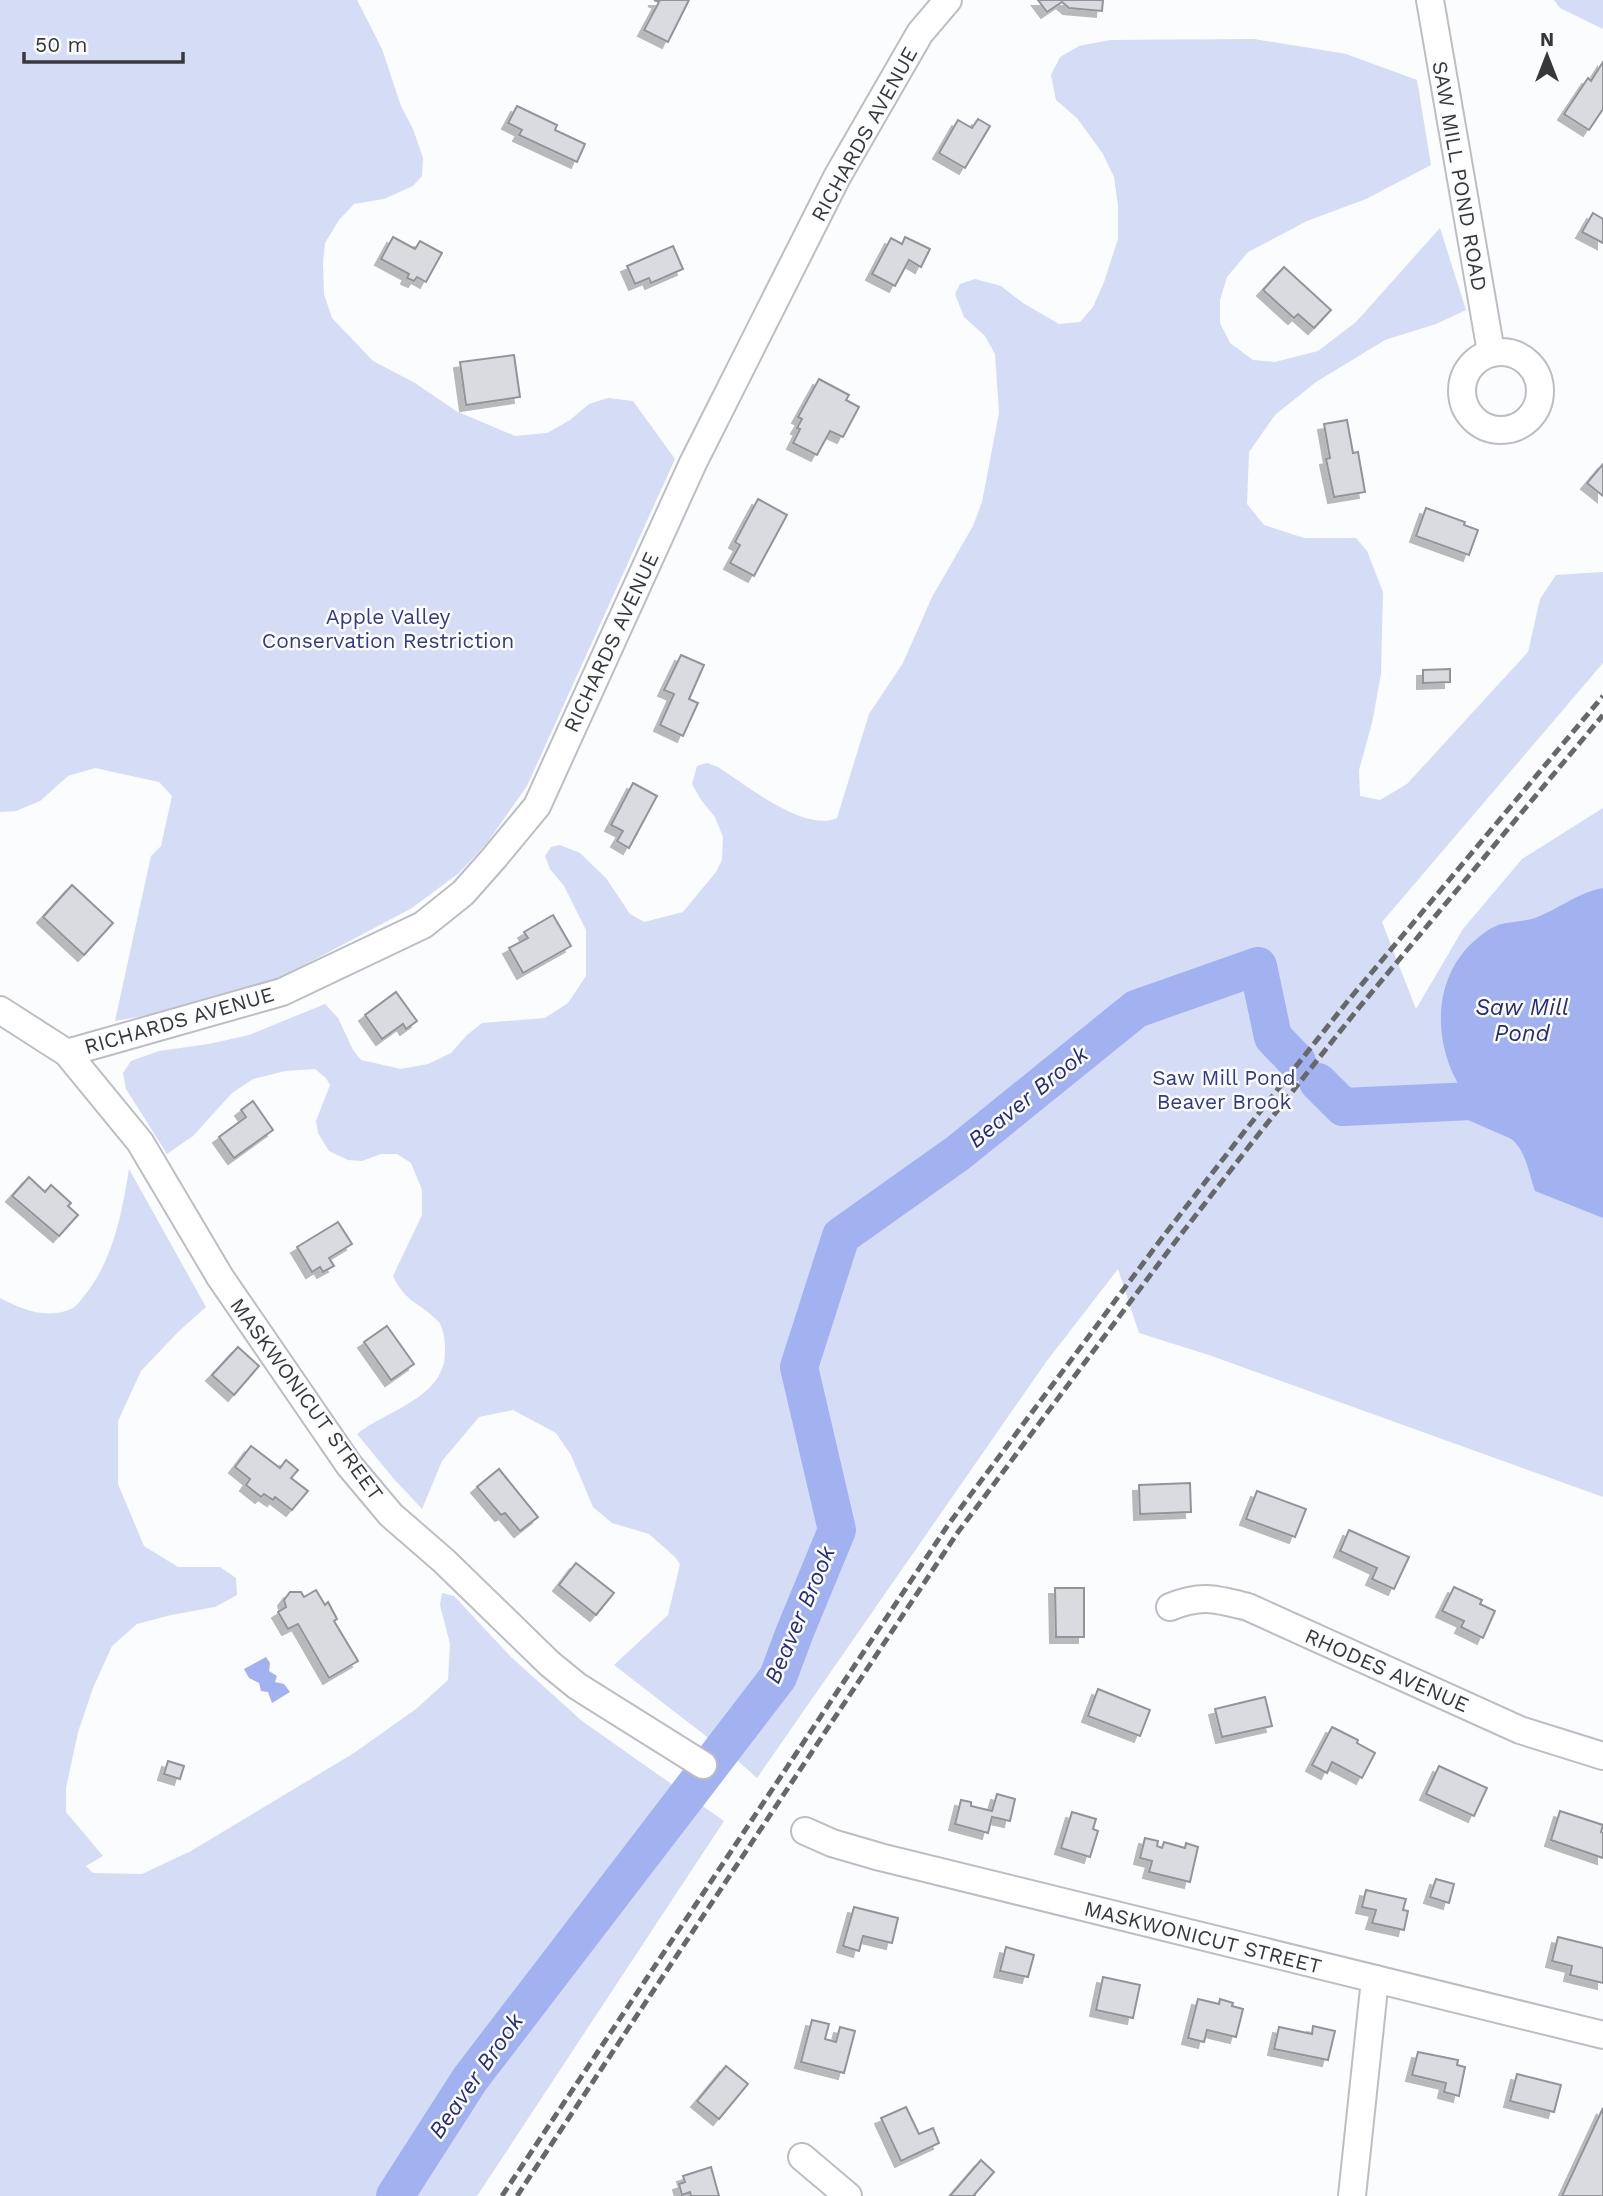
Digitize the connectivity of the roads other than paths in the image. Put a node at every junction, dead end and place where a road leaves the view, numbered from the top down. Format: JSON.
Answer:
{"nodes":[{"id":1,"x":948,"y":0,"type":"edge"},
{"id":2,"x":1430,"y":0,"type":"edge"},
{"id":3,"x":1491,"y":352,"type":"dead end"},
{"id":4,"x":0,"y":1010,"type":"edge"},
{"id":5,"x":67,"y":1053,"type":"junction"},
{"id":6,"x":1170,"y":1607,"type":"dead end"},
{"id":7,"x":1603,"y":1756,"type":"edge"},
{"id":8,"x":703,"y":1765,"type":"dead end"},
{"id":9,"x":805,"y":1831,"type":"dead end"},
{"id":10,"x":1375,"y":1979,"type":"junction"},
{"id":11,"x":1603,"y":2035,"type":"edge"},
{"id":12,"x":802,"y":2157,"type":"dead end"},
{"id":13,"x":848,"y":2196,"type":"edge"},
{"id":14,"x":1352,"y":2196,"type":"edge"}],
"edges":[{"from":1,"to":5,"type":"street","name":"RICHARDS AVENUE"},
{"from":2,"to":3,"type":"street","name":"SAW MILL POND ROAD"},
{"from":4,"to":5,"type":"street","name":"MASKWONICUT STREET"},
{"from":5,"to":8,"type":"street","name":"MASKWONICUT STREET"},
{"from":6,"to":7,"type":"street","name":"RHODES AVENUE"},
{"from":9,"to":10,"type":"street","name":"MASKWONICUT STREET"},
{"from":10,"to":11,"type":"street","name":"MASKWONICUT STREET"},
{"from":10,"to":14,"type":"street"},
{"from":12,"to":13,"type":"street"}]}
